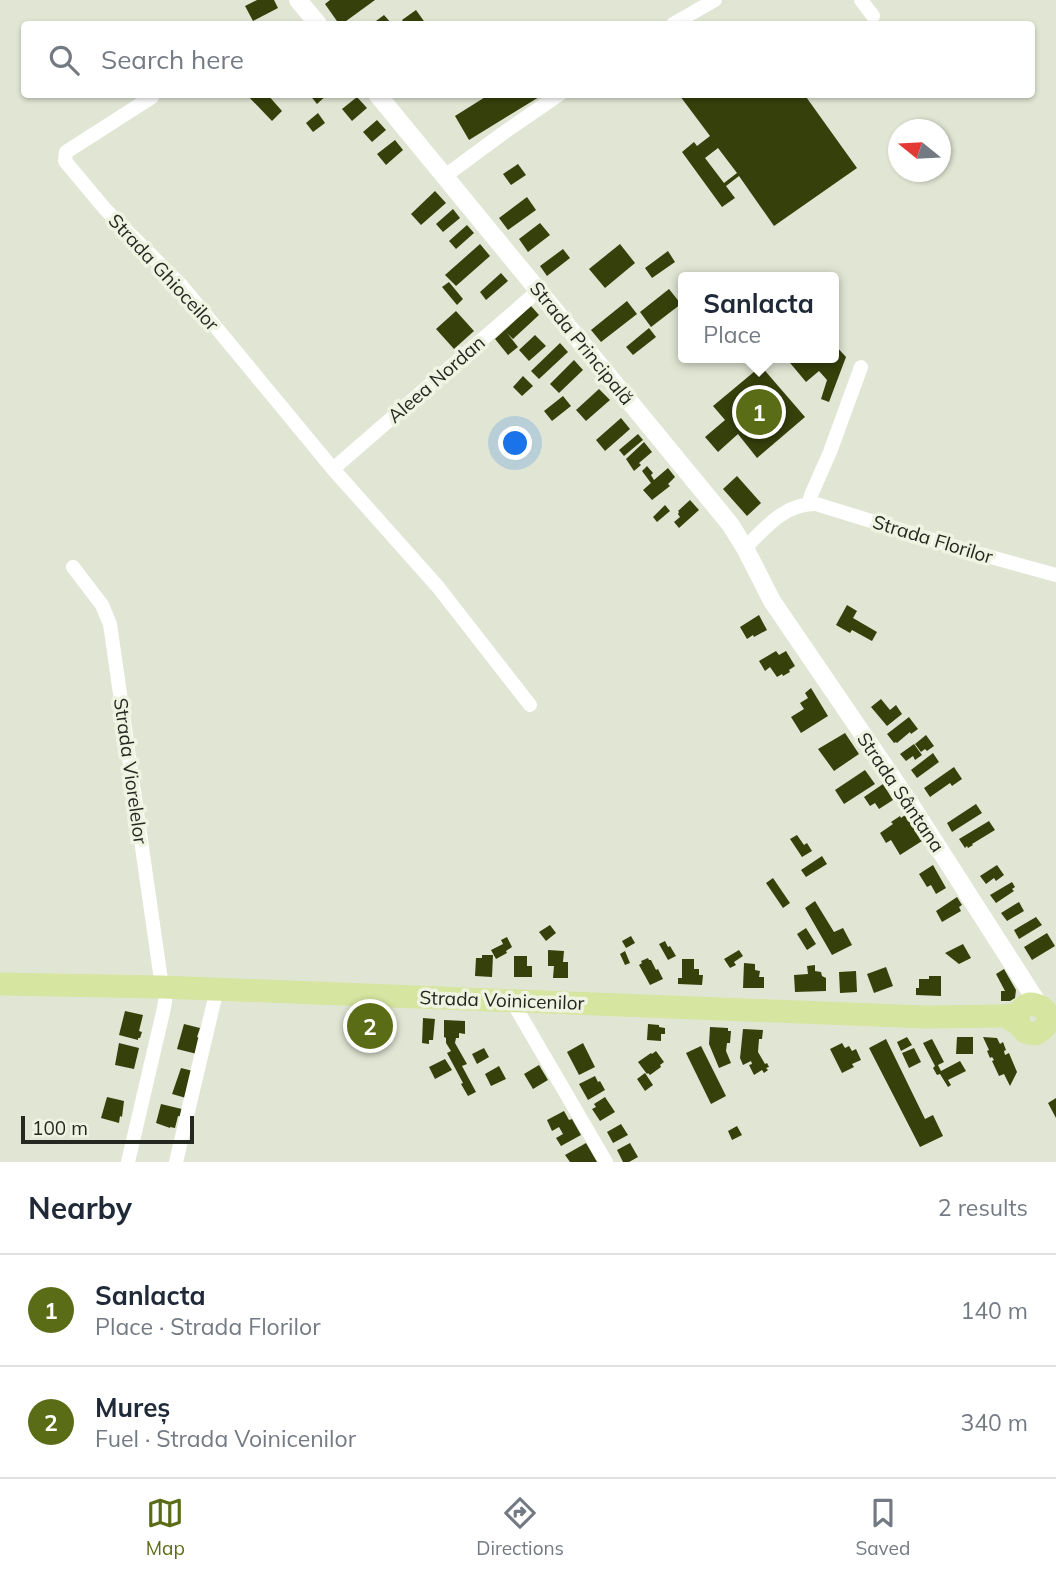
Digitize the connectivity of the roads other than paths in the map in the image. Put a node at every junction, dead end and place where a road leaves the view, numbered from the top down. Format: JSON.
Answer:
{"nodes":[{"id":1,"x":298,"y":0,"type":"edge"},
{"id":2,"x":715,"y":0,"type":"edge"},
{"id":3,"x":861,"y":0,"type":"edge"},
{"id":4,"x":873,"y":16,"type":"dead end"},
{"id":5,"x":316,"y":21,"type":"edge"},
{"id":6,"x":678,"y":21,"type":"edge"},
{"id":7,"x":150,"y":98,"type":"edge"},
{"id":8,"x":380,"y":98,"type":"edge"},
{"id":9,"x":554,"y":98,"type":"edge"},
{"id":10,"x":446,"y":176,"type":"junction"},
{"id":11,"x":539,"y":290,"type":"junction"},
{"id":12,"x":861,"y":367,"type":"dead end"},
{"id":13,"x":333,"y":469,"type":"junction"},
{"id":14,"x":810,"y":503,"type":"junction"},
{"id":15,"x":745,"y":548,"type":"junction"},
{"id":16,"x":73,"y":567,"type":"dead end"},
{"id":17,"x":1056,"y":575,"type":"edge"},
{"id":18,"x":772,"y":601,"type":"joint"},
{"id":19,"x":530,"y":705,"type":"dead end"},
{"id":20,"x":0,"y":984,"type":"edge"},
{"id":21,"x":164,"y":987,"type":"junction"},
{"id":22,"x":217,"y":989,"type":"junction"},
{"id":23,"x":512,"y":1001,"type":"junction"},
{"id":24,"x":1034,"y":1013,"type":"edge"},
{"id":25,"x":128,"y":1162,"type":"edge"},
{"id":26,"x":176,"y":1162,"type":"edge"},
{"id":27,"x":606,"y":1162,"type":"edge"}],
"edges":[{"from":1,"to":5,"type":"street"},
{"from":2,"to":6,"type":"street"},
{"from":3,"to":4,"type":"street"},
{"from":7,"to":13,"type":"street","name":"Strada Ghioceilor"},
{"from":8,"to":10,"type":"street","name":"Strada Principală"},
{"from":9,"to":10,"type":"street"},
{"from":10,"to":11,"type":"street","name":"Strada Principală"},
{"from":11,"to":13,"type":"street","name":"Aleea Nordan"},
{"from":11,"to":15,"type":"street","name":"Strada Principală"},
{"from":12,"to":14,"type":"street"},
{"from":13,"to":19,"type":"street"},
{"from":14,"to":15,"type":"street"},
{"from":14,"to":17,"type":"street","name":"Strada Florilor"},
{"from":15,"to":18,"type":"street","name":"Strada Principală"},
{"from":16,"to":21,"type":"street","name":"Strada Viorelelor"},
{"from":18,"to":24,"type":"street","name":"Strada Sântana"},
{"from":20,"to":21,"type":"main road","name":"Strada Voinicenilor"},
{"from":21,"to":22,"type":"main road","name":"Strada Voinicenilor"},
{"from":21,"to":25,"type":"street","name":"Strada Viorelelor"},
{"from":22,"to":23,"type":"main road","name":"Strada Voinicenilor"},
{"from":22,"to":26,"type":"street"},
{"from":23,"to":24,"type":"main road","name":"Strada Voinicenilor"},
{"from":23,"to":27,"type":"street"}]}
